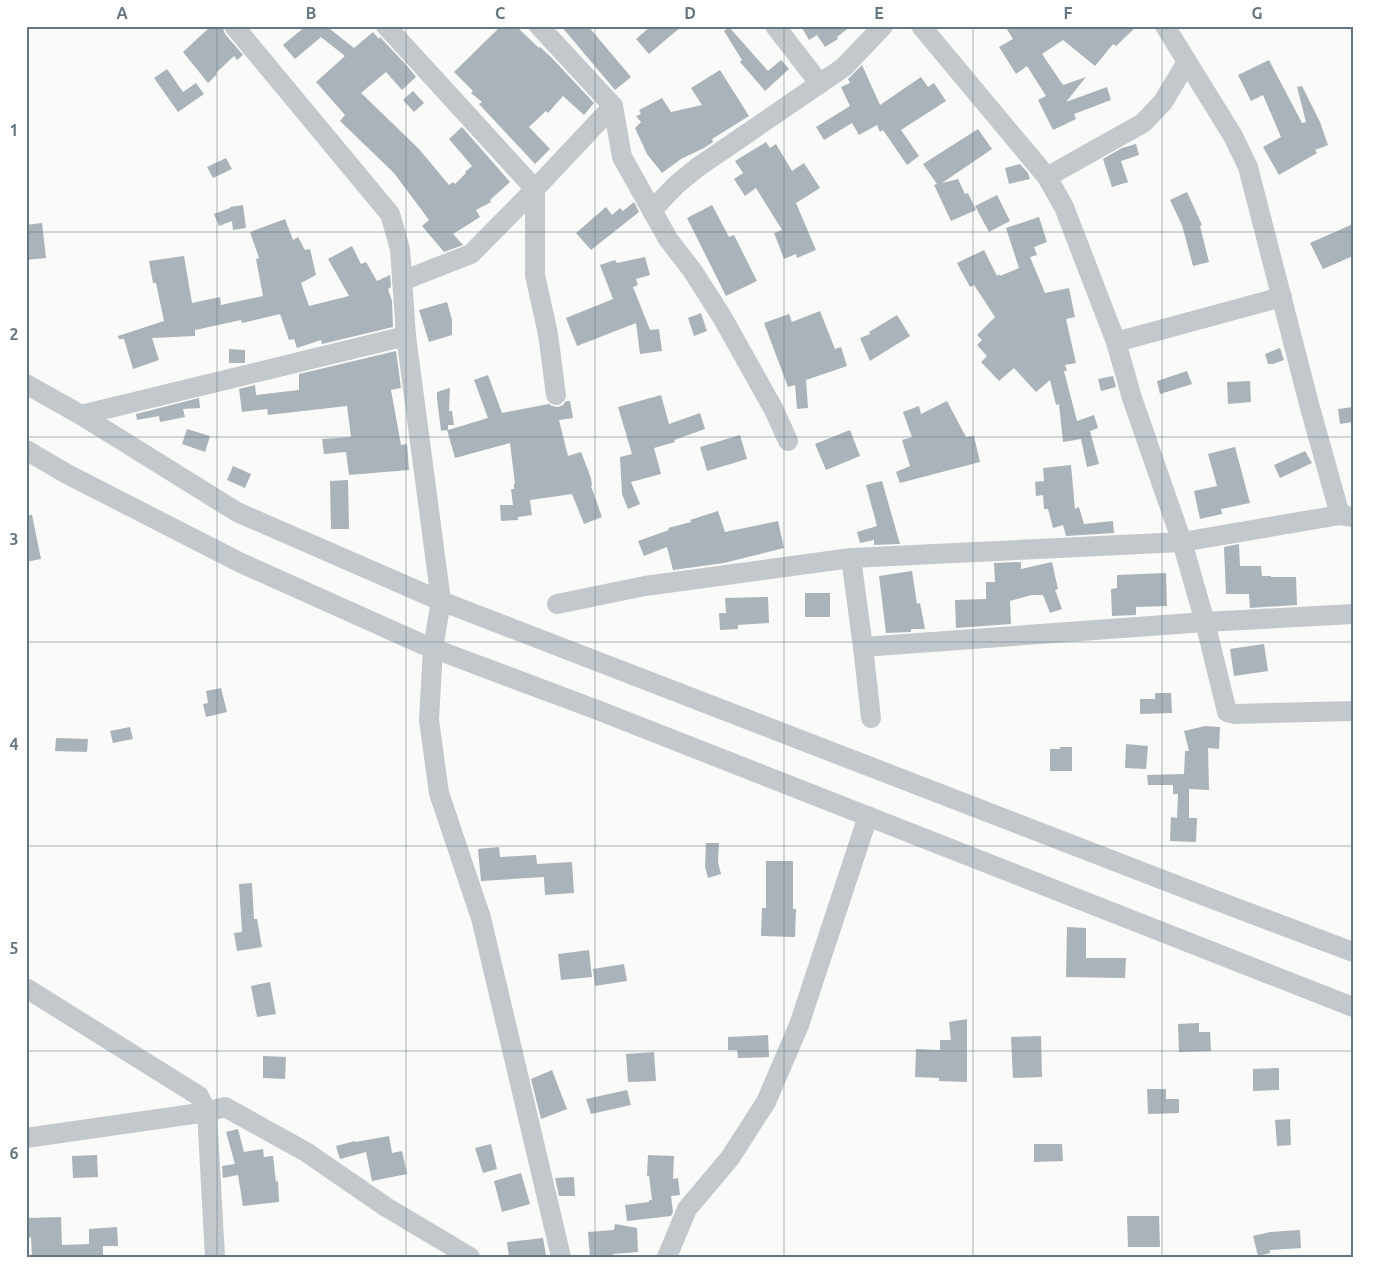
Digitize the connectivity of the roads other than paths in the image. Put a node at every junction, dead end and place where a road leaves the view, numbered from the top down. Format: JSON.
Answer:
{"nodes":[{"id":1,"x":234,"y":26,"type":"edge"},
{"id":2,"x":386,"y":26,"type":"edge"},
{"id":3,"x":539,"y":26,"type":"edge"},
{"id":4,"x":775,"y":26,"type":"edge"},
{"id":5,"x":883,"y":26,"type":"edge"},
{"id":6,"x":921,"y":26,"type":"edge"},
{"id":7,"x":1168,"y":27,"type":"edge"},
{"id":8,"x":1187,"y":62,"type":"junction"},
{"id":9,"x":820,"y":84,"type":"junction"},
{"id":10,"x":613,"y":106,"type":"junction"},
{"id":11,"x":1047,"y":177,"type":"junction"},
{"id":12,"x":535,"y":189,"type":"junction"},
{"id":13,"x":652,"y":210,"type":"junction"},
{"id":14,"x":402,"y":281,"type":"junction"},
{"id":15,"x":1282,"y":297,"type":"junction"},
{"id":16,"x":406,"y":336,"type":"junction"},
{"id":17,"x":1116,"y":342,"type":"junction"},
{"id":18,"x":26,"y":384,"type":"edge"},
{"id":19,"x":556,"y":395,"type":"dead end"},
{"id":20,"x":81,"y":414,"type":"junction"},
{"id":21,"x":788,"y":441,"type":"dead end"},
{"id":22,"x":26,"y":450,"type":"edge"},
{"id":23,"x":1346,"y":516,"type":"edge"},
{"id":24,"x":1182,"y":542,"type":"junction"},
{"id":25,"x":851,"y":558,"type":"junction"},
{"id":26,"x":441,"y":601,"type":"junction"},
{"id":27,"x":557,"y":604,"type":"dead end"},
{"id":28,"x":1353,"y":614,"type":"edge"},
{"id":29,"x":1204,"y":622,"type":"junction"},
{"id":30,"x":863,"y":646,"type":"junction"},
{"id":31,"x":433,"y":648,"type":"junction"},
{"id":32,"x":1353,"y":711,"type":"edge"},
{"id":33,"x":871,"y":718,"type":"dead end"},
{"id":34,"x":868,"y":816,"type":"junction"},
{"id":35,"x":1353,"y":952,"type":"edge"},
{"id":36,"x":26,"y":988,"type":"edge"},
{"id":37,"x":1353,"y":1007,"type":"edge"},
{"id":38,"x":207,"y":1112,"type":"junction"},
{"id":39,"x":26,"y":1138,"type":"edge"},
{"id":40,"x":215,"y":1257,"type":"edge"},
{"id":41,"x":470,"y":1257,"type":"edge"},
{"id":42,"x":560,"y":1257,"type":"edge"},
{"id":43,"x":667,"y":1257,"type":"edge"}],
"edges":[{"from":1,"to":14,"type":"street"},
{"from":2,"to":12,"type":"street"},
{"from":3,"to":10,"type":"street"},
{"from":4,"to":9,"type":"street"},
{"from":5,"to":9,"type":"street"},
{"from":6,"to":11,"type":"street"},
{"from":7,"to":8,"type":"street"},
{"from":8,"to":11,"type":"street"},
{"from":8,"to":15,"type":"street"},
{"from":9,"to":13,"type":"street"},
{"from":10,"to":12,"type":"street"},
{"from":10,"to":13,"type":"street"},
{"from":11,"to":17,"type":"street"},
{"from":12,"to":14,"type":"street"},
{"from":12,"to":19,"type":"street"},
{"from":13,"to":21,"type":"street"},
{"from":14,"to":16,"type":"street"},
{"from":15,"to":17,"type":"street"},
{"from":15,"to":23,"type":"street"},
{"from":16,"to":20,"type":"street"},
{"from":16,"to":26,"type":"street"},
{"from":17,"to":24,"type":"street"},
{"from":18,"to":20,"type":"street"},
{"from":20,"to":26,"type":"street"},
{"from":22,"to":31,"type":"street"},
{"from":23,"to":24,"type":"street"},
{"from":24,"to":25,"type":"street"},
{"from":24,"to":29,"type":"street"},
{"from":25,"to":27,"type":"street"},
{"from":25,"to":30,"type":"street"},
{"from":26,"to":31,"type":"street"},
{"from":26,"to":35,"type":"street"},
{"from":28,"to":29,"type":"street"},
{"from":29,"to":30,"type":"street"},
{"from":29,"to":32,"type":"street"},
{"from":30,"to":33,"type":"street"},
{"from":31,"to":34,"type":"street"},
{"from":31,"to":42,"type":"street"},
{"from":34,"to":37,"type":"street"},
{"from":34,"to":43,"type":"street"},
{"from":36,"to":38,"type":"street"},
{"from":38,"to":39,"type":"street"},
{"from":38,"to":40,"type":"street"},
{"from":38,"to":41,"type":"street"}]}
